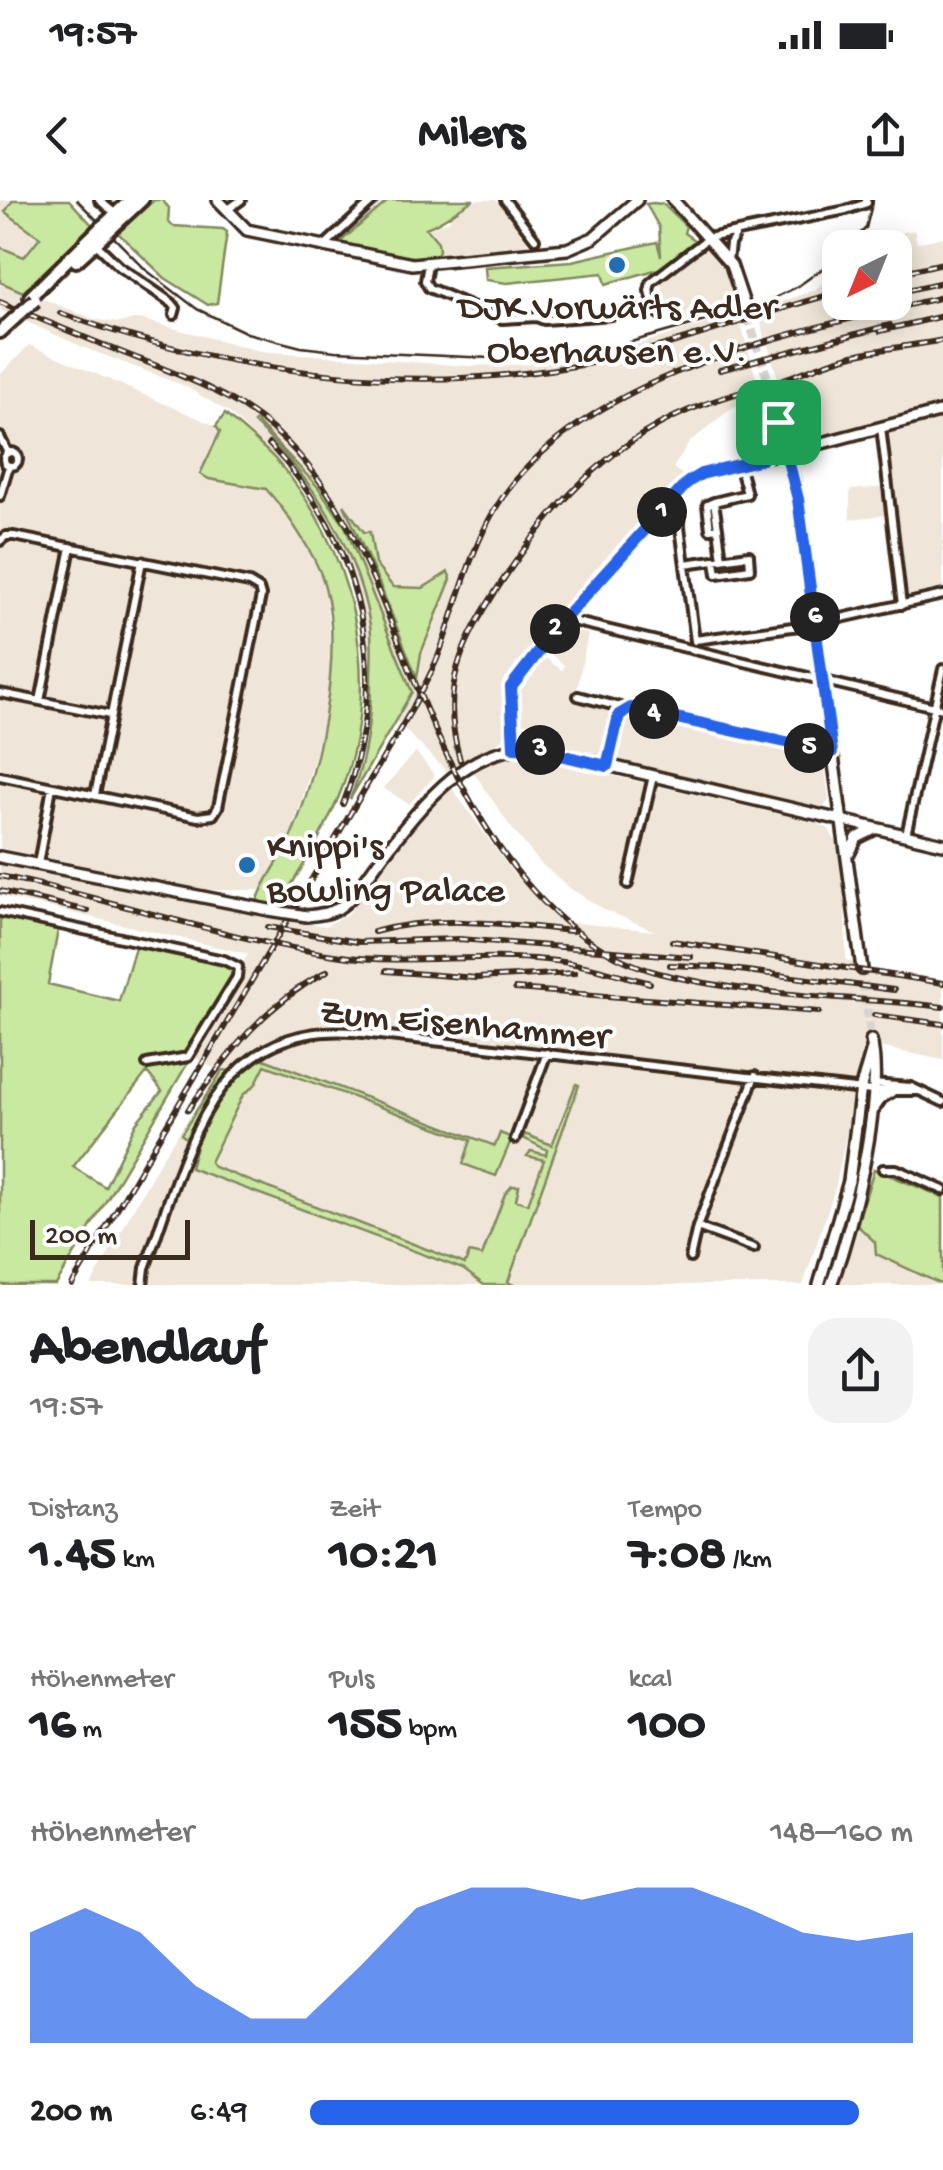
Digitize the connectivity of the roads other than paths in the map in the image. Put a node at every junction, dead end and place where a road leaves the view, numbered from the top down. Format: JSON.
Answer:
{"nodes":[{"id":1,"x":98,"y":200,"type":"edge"},
{"id":2,"x":142,"y":200,"type":"edge"},
{"id":3,"x":218,"y":200,"type":"edge"},
{"id":4,"x":241,"y":200,"type":"edge"},
{"id":5,"x":374,"y":200,"type":"edge"},
{"id":6,"x":505,"y":200,"type":"edge"},
{"id":7,"x":663,"y":200,"type":"edge"},
{"id":8,"x":866,"y":200,"type":"edge"},
{"id":9,"x":638,"y":201,"type":"edge"},
{"id":10,"x":128,"y":203,"type":"edge"},
{"id":11,"x":676,"y":203,"type":"edge"},
{"id":12,"x":228,"y":210,"type":"junction"},
{"id":13,"x":111,"y":224,"type":"junction"},
{"id":14,"x":741,"y":233,"type":"junction"},
{"id":15,"x":708,"y":238,"type":"junction"},
{"id":16,"x":535,"y":239,"type":"dead end"},
{"id":17,"x":95,"y":243,"type":"junction"},
{"id":18,"x":323,"y":246,"type":"junction"},
{"id":19,"x":728,"y":262,"type":"junction"},
{"id":20,"x":428,"y":264,"type":"junction"},
{"id":21,"x":32,"y":298,"type":"junction"},
{"id":22,"x":744,"y":304,"type":"tunnel mouth"},
{"id":23,"x":612,"y":314,"type":"dead end"},
{"id":24,"x":659,"y":314,"type":"dead end"},
{"id":25,"x":174,"y":315,"type":"dead end"},
{"id":26,"x":6,"y":323,"type":"edge"},
{"id":27,"x":772,"y":393,"type":"tunnel mouth"},
{"id":28,"x":943,"y":410,"type":"edge"},
{"id":29,"x":778,"y":422,"type":"junction"},
{"id":30,"x":881,"y":426,"type":"junction"},
{"id":31,"x":0,"y":437,"type":"edge"},
{"id":32,"x":788,"y":452,"type":"junction"},
{"id":33,"x":762,"y":459,"type":"junction"},
{"id":34,"x":739,"y":464,"type":"junction"},
{"id":35,"x":0,"y":496,"type":"edge"},
{"id":36,"x":673,"y":499,"type":"junction"},
{"id":37,"x":1,"y":537,"type":"edge"},
{"id":38,"x":72,"y":548,"type":"junction"},
{"id":39,"x":718,"y":560,"type":"junction"},
{"id":40,"x":142,"y":561,"type":"junction"},
{"id":41,"x":685,"y":564,"type":"junction"},
{"id":42,"x":943,"y":595,"type":"edge"},
{"id":43,"x":902,"y":605,"type":"junction"},
{"id":44,"x":564,"y":619,"type":"junction"},
{"id":45,"x":815,"y":624,"type":"junction"},
{"id":46,"x":695,"y":640,"type":"junction"},
{"id":47,"x":692,"y":651,"type":"junction"},
{"id":48,"x":943,"y":669,"type":"edge"},
{"id":49,"x":822,"y":681,"type":"junction"},
{"id":50,"x":0,"y":693,"type":"edge"},
{"id":51,"x":578,"y":696,"type":"dead end"},
{"id":52,"x":40,"y":701,"type":"junction"},
{"id":53,"x":939,"y":708,"type":"edge"},
{"id":54,"x":623,"y":710,"type":"junction"},
{"id":55,"x":110,"y":715,"type":"junction"},
{"id":56,"x":514,"y":748,"type":"junction"},
{"id":57,"x":832,"y":752,"type":"junction"},
{"id":58,"x":607,"y":766,"type":"junction"},
{"id":59,"x":0,"y":776,"type":"edge"},
{"id":60,"x":654,"y":776,"type":"junction"},
{"id":61,"x":52,"y":787,"type":"junction"},
{"id":62,"x":95,"y":795,"type":"junction"},
{"id":63,"x":842,"y":820,"type":"junction"},
{"id":64,"x":881,"y":829,"type":"junction"},
{"id":65,"x":906,"y":835,"type":"junction"},
{"id":66,"x":943,"y":844,"type":"edge"},
{"id":67,"x":0,"y":856,"type":"edge"},
{"id":68,"x":849,"y":860,"type":"junction"},
{"id":69,"x":38,"y":864,"type":"junction"},
{"id":70,"x":628,"y":884,"type":"dead end"},
{"id":71,"x":0,"y":912,"type":"edge"},
{"id":72,"x":862,"y":969,"type":"tunnel mouth"},
{"id":73,"x":872,"y":1043,"type":"tunnel mouth"},
{"id":74,"x":547,"y":1054,"type":"junction"},
{"id":75,"x":148,"y":1064,"type":"dead end"},
{"id":76,"x":755,"y":1076,"type":"junction"},
{"id":77,"x":869,"y":1087,"type":"junction"},
{"id":78,"x":918,"y":1091,"type":"junction"},
{"id":79,"x":891,"y":1092,"type":"junction"},
{"id":80,"x":943,"y":1102,"type":"edge"},
{"id":81,"x":871,"y":1112,"type":"junction"},
{"id":82,"x":515,"y":1139,"type":"dead end"},
{"id":83,"x":883,"y":1169,"type":"dead end"},
{"id":84,"x":943,"y":1190,"type":"edge"},
{"id":85,"x":696,"y":1227,"type":"junction"},
{"id":86,"x":754,"y":1248,"type":"dead end"},
{"id":87,"x":690,"y":1258,"type":"dead end"},
{"id":88,"x":143,"y":1285,"type":"edge"},
{"id":89,"x":819,"y":1285,"type":"edge"},
{"id":90,"x":831,"y":1285,"type":"edge"}],
"edges":[{"from":1,"to":13,"type":"street"},
{"from":2,"to":10,"type":"main road"},
{"from":3,"to":12,"type":"main road"},
{"from":4,"to":12,"type":"street"},
{"from":5,"to":18,"type":"street"},
{"from":6,"to":16,"type":"street"},
{"from":7,"to":11,"type":"main road"},
{"from":8,"to":14,"type":"street"},
{"from":9,"to":20,"type":"main road"},
{"from":10,"to":13,"type":"main road"},
{"from":11,"to":15,"type":"main road"},
{"from":12,"to":18,"type":"main road"},
{"from":13,"to":17,"type":"main road"},
{"from":13,"to":21,"type":"main road"},
{"from":14,"to":15,"type":"street"},
{"from":14,"to":19,"type":"street"},
{"from":15,"to":19,"type":"main road"},
{"from":15,"to":24,"type":"street"},
{"from":17,"to":21,"type":"main road"},
{"from":17,"to":25,"type":"street"},
{"from":18,"to":20,"type":"main road"},
{"from":19,"to":22,"type":"main road"},
{"from":20,"to":23,"type":"street"},
{"from":21,"to":26,"type":"main road","bridge":true},
{"from":27,"to":29,"type":"main road"},
{"from":28,"to":30,"type":"main road"},
{"from":29,"to":32,"type":"main road"},
{"from":29,"to":33,"type":"street"},
{"from":30,"to":32,"type":"main road"},
{"from":30,"to":43,"type":"street"},
{"from":31,"to":35,"type":"street"},
{"from":32,"to":33,"type":"street"},
{"from":32,"to":45,"type":"main road"},
{"from":33,"to":34,"type":"street"},
{"from":34,"to":36,"type":"street"},
{"from":34,"to":39,"type":"street"},
{"from":36,"to":41,"type":"street"},
{"from":36,"to":44,"type":"street"},
{"from":37,"to":38,"type":"street"},
{"from":38,"to":40,"type":"street"},
{"from":38,"to":52,"type":"street"},
{"from":39,"to":39,"type":"street"},
{"from":39,"to":41,"type":"street"},
{"from":40,"to":55,"type":"street"},
{"from":40,"to":62,"type":"street"},
{"from":41,"to":46,"type":"street"},
{"from":42,"to":43,"type":"street"},
{"from":43,"to":45,"type":"street"},
{"from":44,"to":47,"type":"street"},
{"from":44,"to":56,"type":"street"},
{"from":45,"to":46,"type":"street"},
{"from":45,"to":49,"type":"main road"},
{"from":46,"to":47,"type":"street"},
{"from":47,"to":49,"type":"street"},
{"from":48,"to":53,"type":"street"},
{"from":49,"to":53,"type":"street"},
{"from":49,"to":57,"type":"main road"},
{"from":50,"to":52,"type":"street"},
{"from":51,"to":54,"type":"street"},
{"from":52,"to":55,"type":"street"},
{"from":53,"to":65,"type":"street"},
{"from":54,"to":57,"type":"street"},
{"from":54,"to":58,"type":"street"},
{"from":55,"to":62,"type":"street"},
{"from":56,"to":58,"type":"main road"},
{"from":56,"to":69,"type":"main road","bridge":true},
{"from":57,"to":63,"type":"main road"},
{"from":58,"to":60,"type":"main road"},
{"from":59,"to":61,"type":"street"},
{"from":60,"to":63,"type":"main road"},
{"from":60,"to":70,"type":"street"},
{"from":61,"to":62,"type":"street"},
{"from":61,"to":69,"type":"street"},
{"from":63,"to":64,"type":"main road"},
{"from":63,"to":68,"type":"main road"},
{"from":64,"to":65,"type":"main road"},
{"from":64,"to":68,"type":"main road"},
{"from":65,"to":66,"type":"main road"},
{"from":67,"to":69,"type":"main road"},
{"from":68,"to":72,"type":"main road"},
{"from":71,"to":75,"type":"street"},
{"from":73,"to":77,"type":"main road"},
{"from":74,"to":76,"type":"street","name":"Zum Eisenhammer"},
{"from":74,"to":82,"type":"street"},
{"from":74,"to":88,"type":"street","name":"Zum Eisenhammer"},
{"from":76,"to":77,"type":"street","name":"Zum Eisenhammer"},
{"from":76,"to":85,"type":"street"},
{"from":77,"to":78,"type":"street"},
{"from":77,"to":79,"type":"street"},
{"from":77,"to":81,"type":"main road"},
{"from":77,"to":89,"type":"main road"},
{"from":78,"to":79,"type":"street"},
{"from":78,"to":80,"type":"street"},
{"from":79,"to":81,"type":"main road"},
{"from":81,"to":90,"type":"main road"},
{"from":83,"to":84,"type":"street"},
{"from":85,"to":86,"type":"street"},
{"from":85,"to":87,"type":"street"}]}
